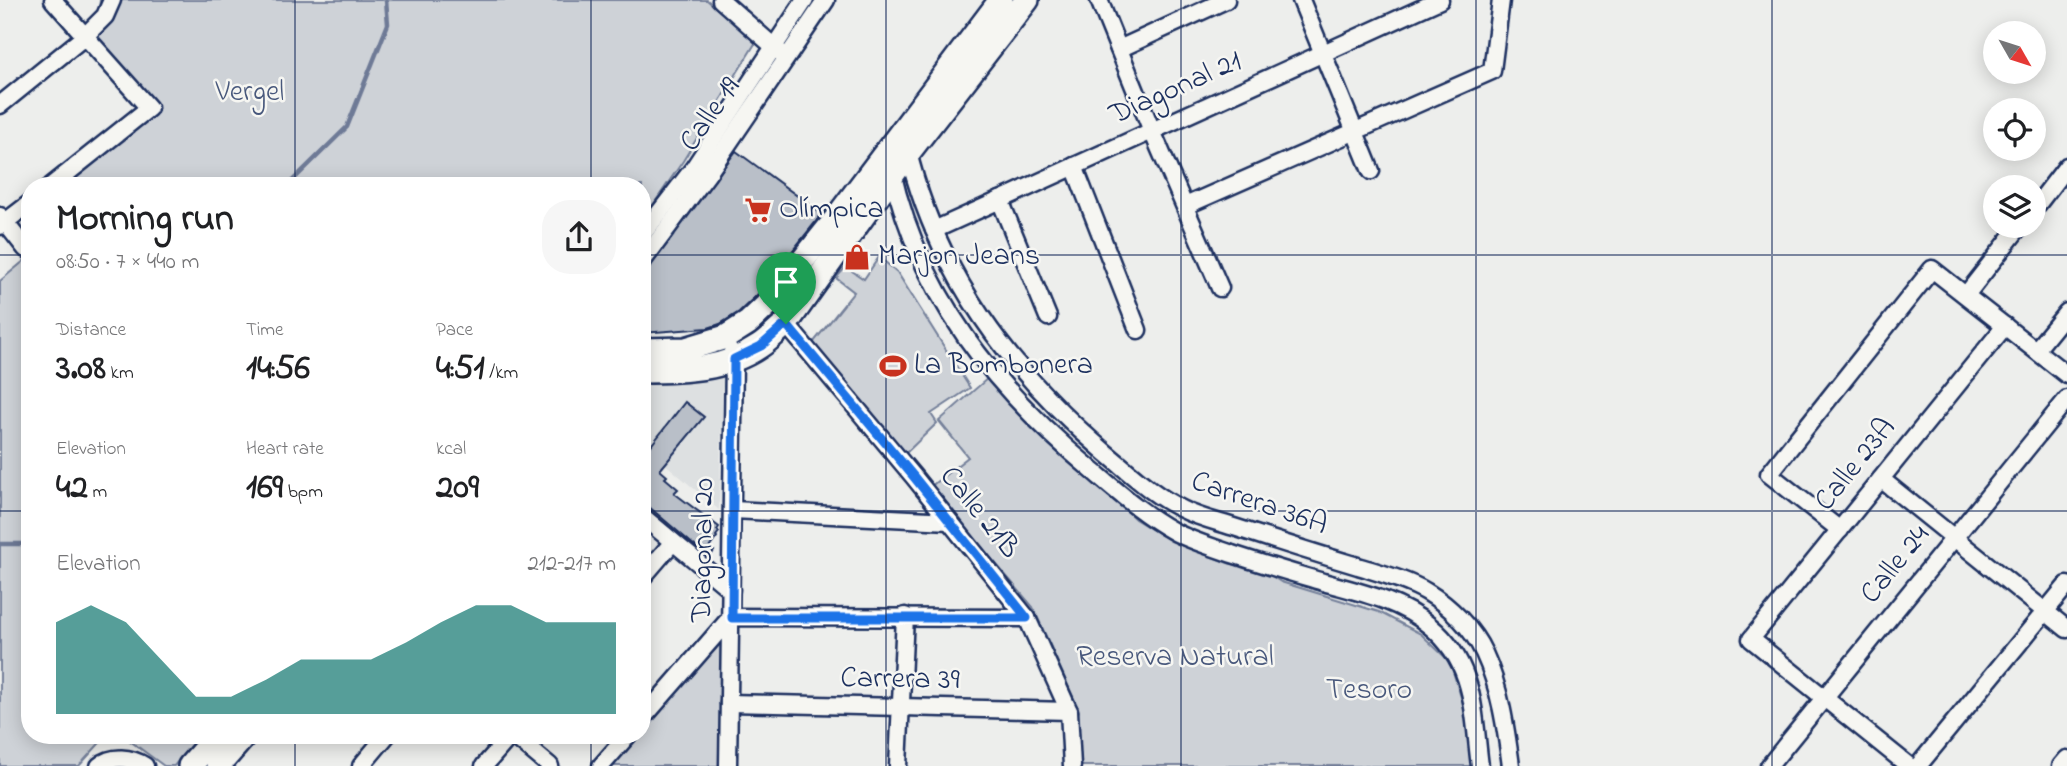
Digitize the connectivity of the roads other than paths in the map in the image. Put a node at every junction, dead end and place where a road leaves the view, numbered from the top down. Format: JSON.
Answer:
{"nodes":[{"id":1,"x":53,"y":0,"type":"edge"},
{"id":2,"x":112,"y":0,"type":"edge"},
{"id":3,"x":721,"y":0,"type":"edge"},
{"id":4,"x":805,"y":0,"type":"edge"},
{"id":5,"x":826,"y":0,"type":"edge"},
{"id":6,"x":1000,"y":0,"type":"edge"},
{"id":7,"x":1027,"y":0,"type":"edge"},
{"id":8,"x":1099,"y":0,"type":"edge"},
{"id":9,"x":1226,"y":0,"type":"edge"},
{"id":10,"x":1301,"y":0,"type":"edge"},
{"id":11,"x":1440,"y":0,"type":"edge"},
{"id":12,"x":1501,"y":0,"type":"edge"},
{"id":13,"x":84,"y":37,"type":"junction"},
{"id":14,"x":774,"y":47,"type":"junction"},
{"id":15,"x":1119,"y":49,"type":"junction"},
{"id":16,"x":1324,"y":53,"type":"junction"},
{"id":17,"x":788,"y":59,"type":"junction"},
{"id":18,"x":0,"y":105,"type":"edge"},
{"id":19,"x":1353,"y":130,"type":"junction"},
{"id":20,"x":1152,"y":131,"type":"junction"},
{"id":21,"x":897,"y":152,"type":"junction"},
{"id":22,"x":1074,"y":166,"type":"junction"},
{"id":23,"x":2067,"y":166,"type":"edge"},
{"id":24,"x":1371,"y":171,"type":"dead end"},
{"id":25,"x":62,"y":177,"type":"edge"},
{"id":26,"x":892,"y":177,"type":"junction"},
{"id":27,"x":2046,"y":193,"type":"edge"},
{"id":28,"x":1000,"y":200,"type":"junction"},
{"id":29,"x":1185,"y":206,"type":"junction"},
{"id":30,"x":21,"y":208,"type":"edge"},
{"id":31,"x":2,"y":222,"type":"edge"},
{"id":32,"x":651,"y":223,"type":"edge"},
{"id":33,"x":934,"y":230,"type":"junction"},
{"id":34,"x":2011,"y":238,"type":"edge"},
{"id":35,"x":21,"y":243,"type":"edge"},
{"id":36,"x":651,"y":250,"type":"edge"},
{"id":37,"x":1220,"y":288,"type":"dead end"},
{"id":38,"x":1966,"y":296,"type":"junction"},
{"id":39,"x":2067,"y":312,"type":"edge"},
{"id":40,"x":1048,"y":317,"type":"dead end"},
{"id":41,"x":786,"y":324,"type":"junction"},
{"id":42,"x":2005,"y":326,"type":"junction"},
{"id":43,"x":1138,"y":330,"type":"dead end"},
{"id":44,"x":726,"y":337,"type":"junction"},
{"id":45,"x":651,"y":350,"type":"edge"},
{"id":46,"x":2036,"y":350,"type":"junction"},
{"id":47,"x":734,"y":359,"type":"junction"},
{"id":48,"x":651,"y":371,"type":"edge"},
{"id":49,"x":2067,"y":375,"type":"edge"},
{"id":50,"x":2067,"y":399,"type":"edge"},
{"id":51,"x":1881,"y":479,"type":"junction"},
{"id":52,"x":733,"y":510,"type":"junction"},
{"id":53,"x":949,"y":521,"type":"junction"},
{"id":54,"x":651,"y":524,"type":"edge"},
{"id":55,"x":1840,"y":530,"type":"junction"},
{"id":56,"x":1954,"y":538,"type":"junction"},
{"id":57,"x":673,"y":542,"type":"junction"},
{"id":58,"x":651,"y":568,"type":"edge"},
{"id":59,"x":2067,"y":585,"type":"edge"},
{"id":60,"x":731,"y":590,"type":"junction"},
{"id":61,"x":2045,"y":612,"type":"junction"},
{"id":62,"x":905,"y":616,"type":"junction"},
{"id":63,"x":732,"y":618,"type":"junction"},
{"id":64,"x":1027,"y":618,"type":"junction"},
{"id":65,"x":2067,"y":629,"type":"edge"},
{"id":66,"x":1825,"y":699,"type":"junction"},
{"id":67,"x":729,"y":703,"type":"junction"},
{"id":68,"x":900,"y":708,"type":"junction"},
{"id":69,"x":651,"y":709,"type":"edge"},
{"id":70,"x":1069,"y":711,"type":"junction"},
{"id":71,"x":208,"y":744,"type":"edge"},
{"id":72,"x":236,"y":744,"type":"edge"},
{"id":73,"x":379,"y":744,"type":"edge"},
{"id":74,"x":504,"y":744,"type":"edge"},
{"id":75,"x":523,"y":744,"type":"edge"},
{"id":76,"x":620,"y":744,"type":"edge"},
{"id":77,"x":2067,"y":759,"type":"edge"},
{"id":78,"x":99,"y":766,"type":"edge"},
{"id":79,"x":145,"y":766,"type":"edge"},
{"id":80,"x":190,"y":766,"type":"edge"},
{"id":81,"x":218,"y":766,"type":"edge"},
{"id":82,"x":361,"y":766,"type":"edge"},
{"id":83,"x":484,"y":766,"type":"edge"},
{"id":84,"x":550,"y":766,"type":"edge"},
{"id":85,"x":601,"y":766,"type":"edge"},
{"id":86,"x":728,"y":766,"type":"edge"},
{"id":87,"x":898,"y":766,"type":"edge"},
{"id":88,"x":1072,"y":766,"type":"edge"},
{"id":89,"x":1480,"y":766,"type":"edge"},
{"id":90,"x":1511,"y":766,"type":"edge"},
{"id":91,"x":1769,"y":766,"type":"edge"},
{"id":92,"x":1909,"y":766,"type":"edge"},
{"id":93,"x":1918,"y":766,"type":"edge"},
{"id":94,"x":2061,"y":766,"type":"edge"}],
"edges":[{"from":1,"to":13,"type":"street"},
{"from":2,"to":13,"type":"street"},
{"from":3,"to":14,"type":"street"},
{"from":4,"to":14,"type":"street","name":"Calle 19"},
{"from":5,"to":17,"type":"street","name":"Calle 19"},
{"from":6,"to":21,"type":"main road"},
{"from":7,"to":21,"type":"main road"},
{"from":8,"to":15,"type":"street"},
{"from":9,"to":15,"type":"street"},
{"from":10,"to":16,"type":"street"},
{"from":11,"to":16,"type":"street","name":"Diagonal 21"},
{"from":12,"to":19,"type":"street"},
{"from":13,"to":18,"type":"street"},
{"from":13,"to":25,"type":"street"},
{"from":14,"to":17,"type":"street"},
{"from":14,"to":32,"type":"street","name":"Calle 19"},
{"from":15,"to":20,"type":"street"},
{"from":16,"to":19,"type":"street"},
{"from":16,"to":20,"type":"street","name":"Diagonal 21"},
{"from":17,"to":36,"type":"street","name":"Calle 19"},
{"from":19,"to":24,"type":"street"},
{"from":19,"to":29,"type":"street"},
{"from":20,"to":22,"type":"street","name":"Diagonal 21"},
{"from":20,"to":29,"type":"street"},
{"from":21,"to":26,"type":"main road"},
{"from":21,"to":33,"type":"street","name":"Carrera 36A"},
{"from":21,"to":44,"type":"main road"},
{"from":22,"to":28,"type":"street","name":"Diagonal 21"},
{"from":22,"to":43,"type":"street"},
{"from":23,"to":27,"type":"street"},
{"from":26,"to":41,"type":"main road"},
{"from":26,"to":89,"type":"street","name":"Carrera 36A"},
{"from":28,"to":33,"type":"street","name":"Diagonal 21"},
{"from":28,"to":40,"type":"street"},
{"from":29,"to":37,"type":"street"},
{"from":30,"to":31,"type":"street"},
{"from":31,"to":35,"type":"street"},
{"from":33,"to":90,"type":"street","name":"Carrera 36A"},
{"from":34,"to":38,"type":"street"},
{"from":38,"to":42,"type":"street"},
{"from":38,"to":55,"type":"street"},
{"from":39,"to":46,"type":"street"},
{"from":41,"to":47,"type":"main road"},
{"from":41,"to":53,"type":"street","name":"Calle 21B"},
{"from":42,"to":46,"type":"street"},
{"from":42,"to":51,"type":"street","name":"Calle 23A"},
{"from":44,"to":45,"type":"main road"},
{"from":44,"to":47,"type":"street","name":"Diagonal 20"},
{"from":46,"to":49,"type":"street"},
{"from":47,"to":48,"type":"main road"},
{"from":47,"to":52,"type":"street","name":"Diagonal 20"},
{"from":50,"to":56,"type":"street","name":"Calle 24"},
{"from":51,"to":55,"type":"street","name":"Calle 23A"},
{"from":51,"to":56,"type":"street"},
{"from":52,"to":53,"type":"street"},
{"from":52,"to":60,"type":"street","name":"Diagonal 20"},
{"from":53,"to":64,"type":"street","name":"Calle 21B"},
{"from":54,"to":57,"type":"street"},
{"from":55,"to":66,"type":"street","name":"Calle 23A"},
{"from":56,"to":61,"type":"street"},
{"from":56,"to":66,"type":"street","name":"Calle 24"},
{"from":57,"to":58,"type":"street"},
{"from":57,"to":60,"type":"street"},
{"from":59,"to":61,"type":"street"},
{"from":60,"to":63,"type":"street","name":"Diagonal 20"},
{"from":61,"to":65,"type":"street"},
{"from":61,"to":93,"type":"street"},
{"from":62,"to":63,"type":"street"},
{"from":62,"to":64,"type":"street"},
{"from":62,"to":68,"type":"street"},
{"from":63,"to":67,"type":"street","name":"Diagonal 20"},
{"from":63,"to":69,"type":"street"},
{"from":64,"to":70,"type":"street","name":"Calle 21B"},
{"from":66,"to":91,"type":"street","name":"Calle 24"},
{"from":66,"to":92,"type":"street"},
{"from":67,"to":68,"type":"street","name":"Carrera 39"},
{"from":67,"to":86,"type":"street","name":"Diagonal 20"},
{"from":68,"to":70,"type":"street","name":"Carrera 39"},
{"from":68,"to":87,"type":"street"},
{"from":70,"to":88,"type":"street","name":"Calle 21B"},
{"from":71,"to":80,"type":"main road"},
{"from":72,"to":81,"type":"main road"},
{"from":73,"to":82,"type":"street"},
{"from":74,"to":83,"type":"street"},
{"from":75,"to":84,"type":"street"},
{"from":76,"to":85,"type":"street"},
{"from":77,"to":94,"type":"street"},
{"from":78,"to":79,"type":"street"}]}
